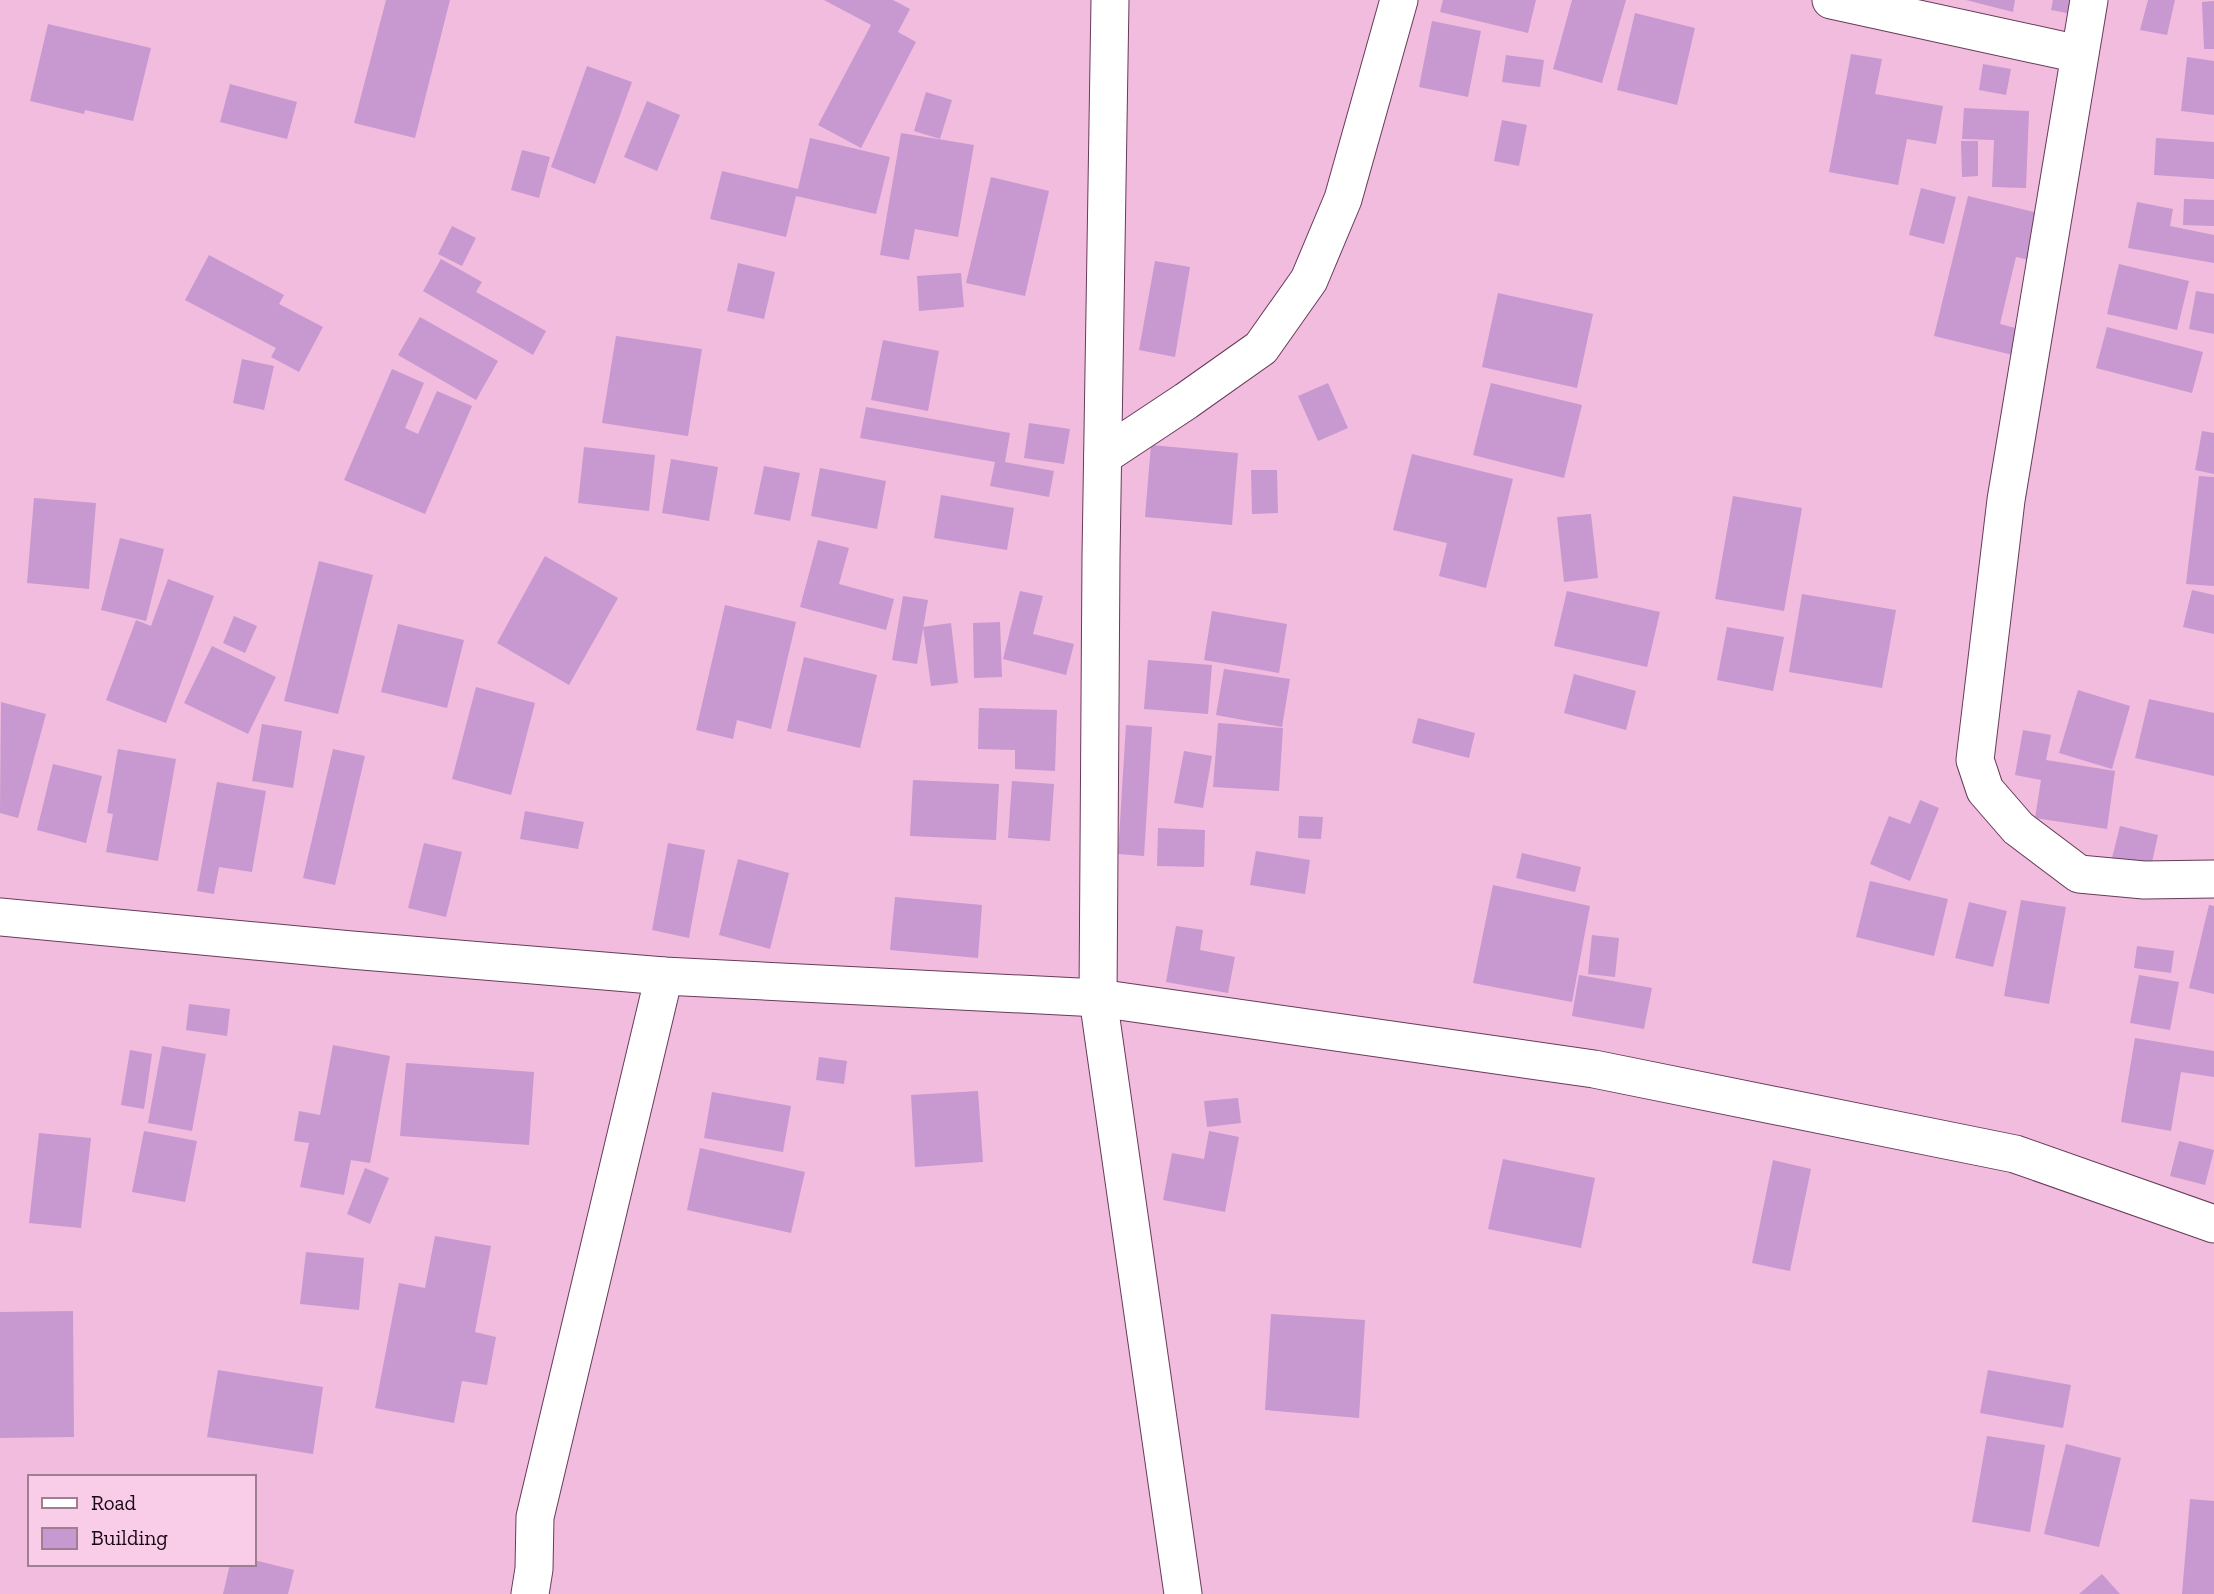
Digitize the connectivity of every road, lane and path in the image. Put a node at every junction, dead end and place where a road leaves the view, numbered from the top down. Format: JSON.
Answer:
{"nodes":[{"id":1,"x":1399,"y":0,"type":"edge"},
{"id":2,"x":1830,"y":0,"type":"edge"},
{"id":3,"x":2089,"y":0,"type":"edge"},
{"id":4,"x":1100,"y":3,"type":"edge"},
{"id":5,"x":2079,"y":54,"type":"junction"},
{"id":6,"x":1102,"y":456,"type":"junction"},
{"id":7,"x":2214,"y":879,"type":"edge"},
{"id":8,"x":0,"y":917,"type":"edge"},
{"id":9,"x":664,"y":976,"type":"junction"},
{"id":10,"x":1098,"y":998,"type":"junction"},
{"id":11,"x":2214,"y":1224,"type":"edge"},
{"id":12,"x":530,"y":1594,"type":"edge"},
{"id":13,"x":1183,"y":1594,"type":"edge"}],
"edges":[{"from":1,"to":6,"type":"street"},
{"from":2,"to":5,"type":"street"},
{"from":3,"to":5,"type":"street"},
{"from":4,"to":6,"type":"street"},
{"from":5,"to":7,"type":"street"},
{"from":6,"to":10,"type":"street"},
{"from":8,"to":9,"type":"street"},
{"from":9,"to":10,"type":"street"},
{"from":9,"to":12,"type":"street"},
{"from":10,"to":11,"type":"street"},
{"from":10,"to":13,"type":"street"}]}
